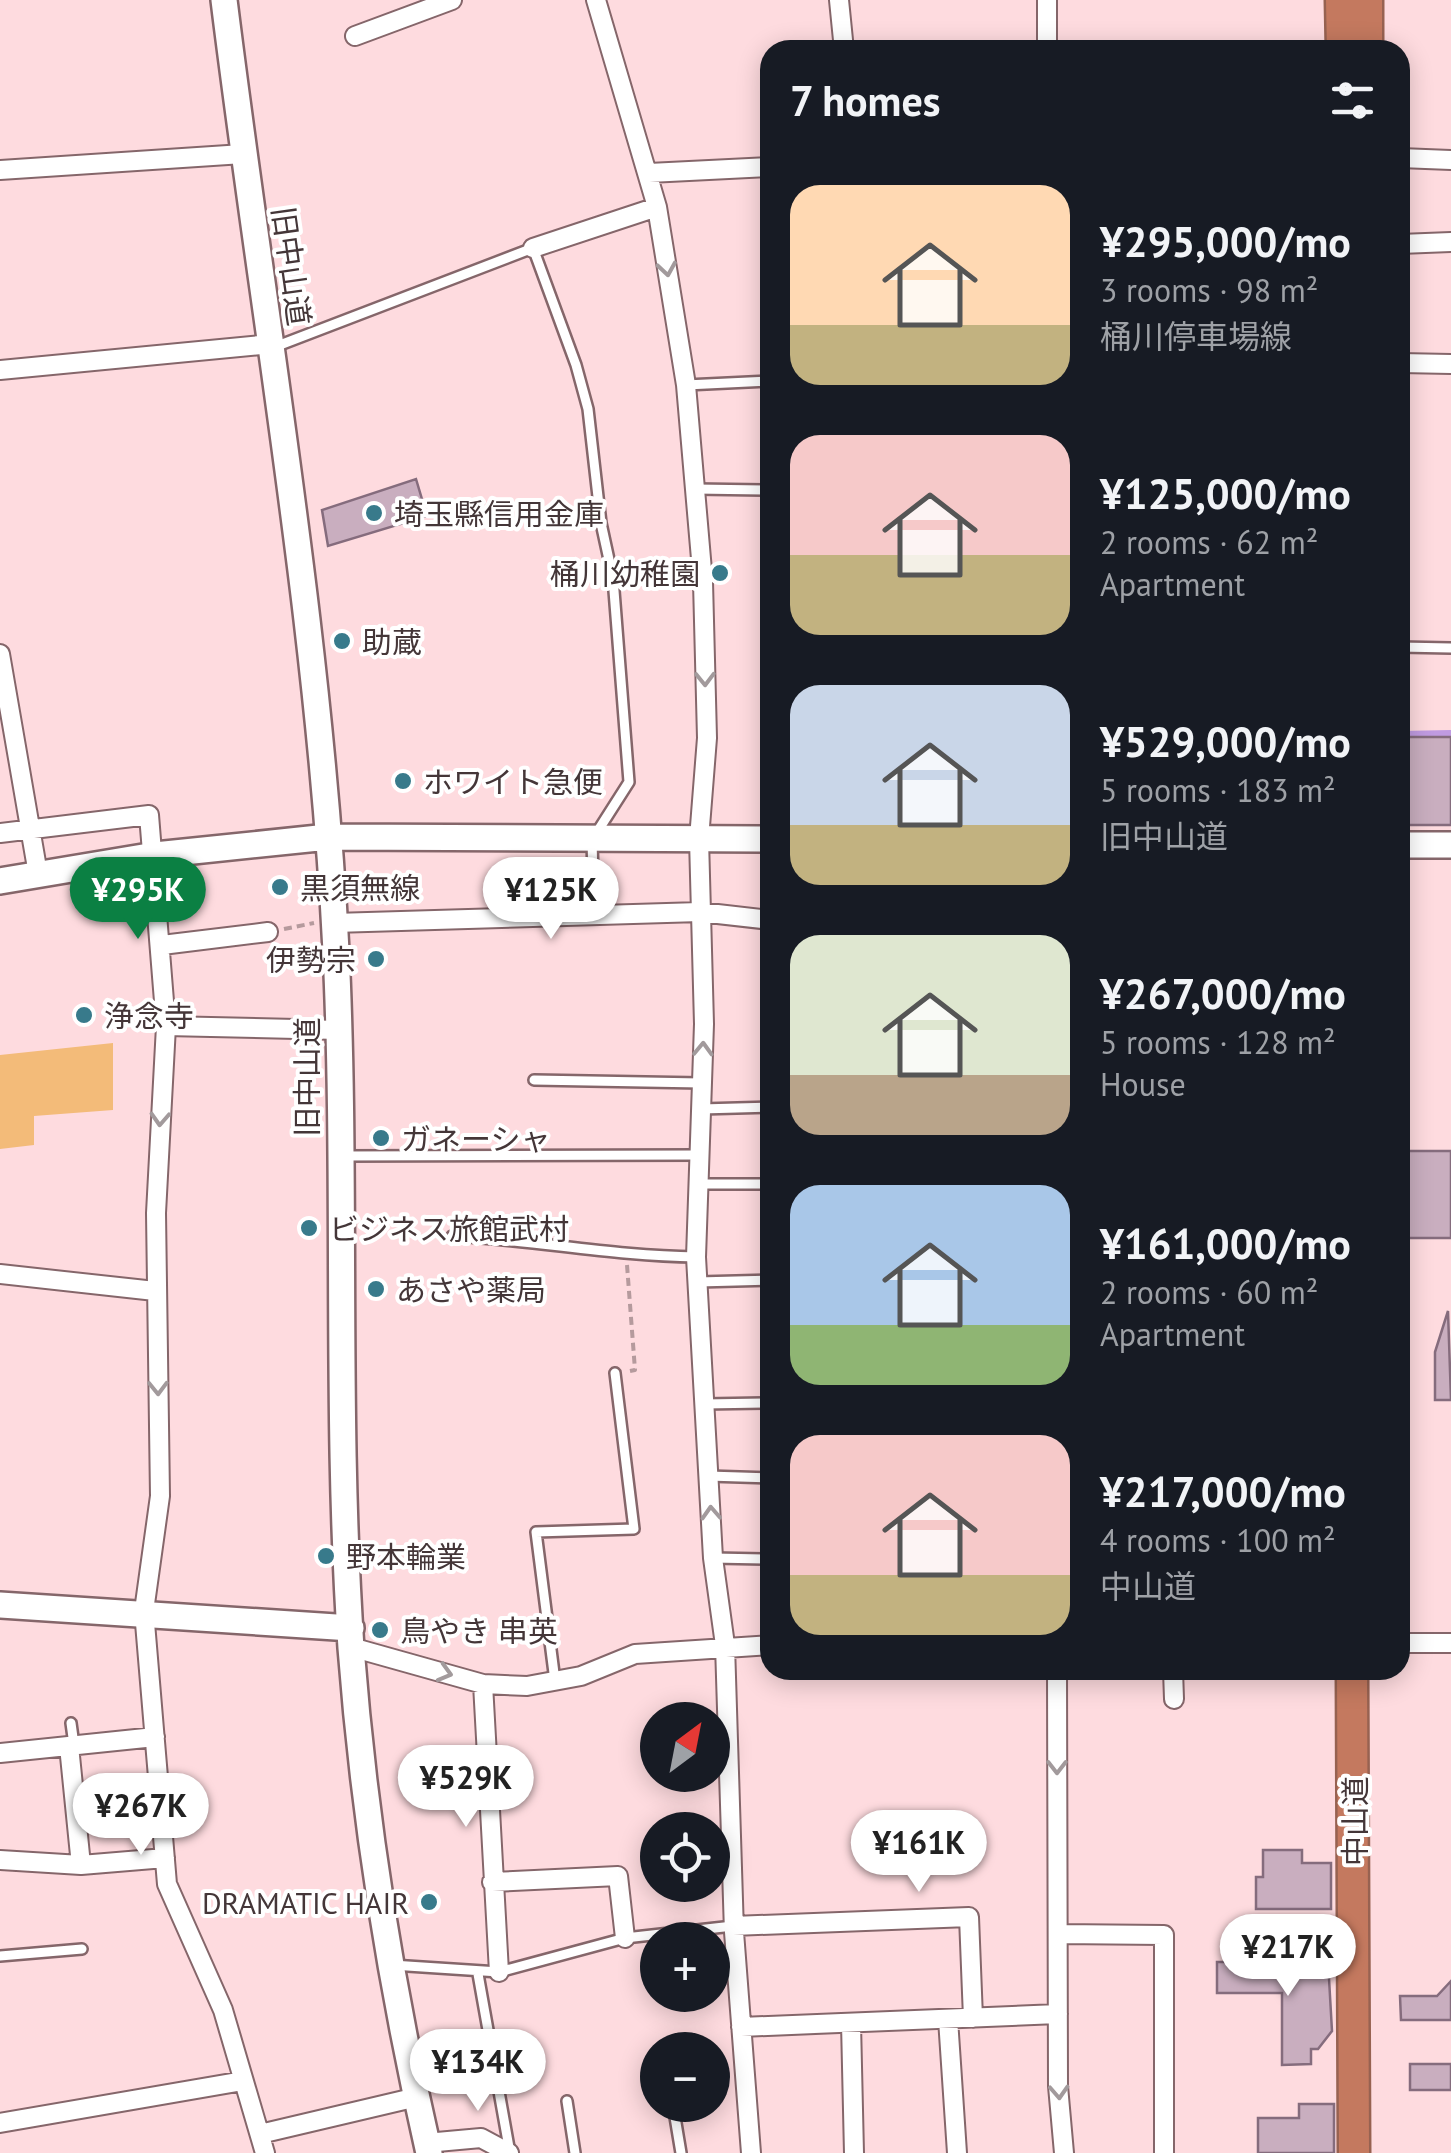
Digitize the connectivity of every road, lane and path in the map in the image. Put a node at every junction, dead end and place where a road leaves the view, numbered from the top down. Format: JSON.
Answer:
{"nodes":[{"id":1,"x":224,"y":0,"type":"edge"},
{"id":2,"x":452,"y":0,"type":"edge"},
{"id":3,"x":596,"y":0,"type":"edge"},
{"id":4,"x":839,"y":0,"type":"edge"},
{"id":5,"x":1047,"y":0,"type":"edge"},
{"id":6,"x":1341,"y":0,"type":"edge"},
{"id":7,"x":1367,"y":0,"type":"edge"},
{"id":8,"x":355,"y":36,"type":"dead end"},
{"id":9,"x":843,"y":40,"type":"edge"},
{"id":10,"x":1047,"y":40,"type":"edge"},
{"id":11,"x":1342,"y":40,"type":"edge"},
{"id":12,"x":1367,"y":40,"type":"edge"},
{"id":13,"x":243,"y":154,"type":"junction"},
{"id":14,"x":1410,"y":158,"type":"edge"},
{"id":15,"x":1451,"y":160,"type":"edge"},
{"id":16,"x":760,"y":167,"type":"edge"},
{"id":17,"x":0,"y":170,"type":"edge"},
{"id":18,"x":649,"y":173,"type":"junction"},
{"id":19,"x":657,"y":207,"type":"junction"},
{"id":20,"x":1451,"y":242,"type":"edge"},
{"id":21,"x":1410,"y":244,"type":"edge"},
{"id":22,"x":533,"y":248,"type":"junction"},
{"id":23,"x":271,"y":346,"type":"junction"},
{"id":24,"x":1410,"y":362,"type":"edge"},
{"id":25,"x":1451,"y":364,"type":"edge"},
{"id":26,"x":0,"y":370,"type":"edge"},
{"id":27,"x":760,"y":381,"type":"edge"},
{"id":28,"x":686,"y":384,"type":"junction"},
{"id":29,"x":695,"y":489,"type":"junction"},
{"id":30,"x":760,"y":490,"type":"edge"},
{"id":31,"x":613,"y":578,"type":"junction"},
{"id":32,"x":703,"y":582,"type":"junction"},
{"id":33,"x":1410,"y":646,"type":"edge"},
{"id":34,"x":1451,"y":648,"type":"edge"},
{"id":35,"x":0,"y":654,"type":"edge"},
{"id":36,"x":3,"y":686,"type":"edge"},
{"id":37,"x":30,"y":830,"type":"junction"},
{"id":38,"x":0,"y":833,"type":"edge"},
{"id":39,"x":328,"y":837,"type":"junction"},
{"id":40,"x":700,"y":838,"type":"junction"},
{"id":41,"x":760,"y":839,"type":"edge"},
{"id":42,"x":592,"y":840,"type":"junction"},
{"id":43,"x":1451,"y":845,"type":"edge"},
{"id":44,"x":1410,"y":846,"type":"edge"},
{"id":45,"x":155,"y":855,"type":"junction"},
{"id":46,"x":38,"y":874,"type":"junction"},
{"id":47,"x":0,"y":881,"type":"edge"},
{"id":48,"x":700,"y":912,"type":"junction"},
{"id":49,"x":594,"y":918,"type":"junction"},
{"id":50,"x":760,"y":919,"type":"edge"},
{"id":51,"x":334,"y":922,"type":"junction"},
{"id":52,"x":268,"y":932,"type":"joint"},
{"id":53,"x":162,"y":944,"type":"junction"},
{"id":54,"x":166,"y":1026,"type":"junction"},
{"id":55,"x":339,"y":1030,"type":"junction"},
{"id":56,"x":534,"y":1080,"type":"dead end"},
{"id":57,"x":702,"y":1083,"type":"junction"},
{"id":58,"x":760,"y":1107,"type":"edge"},
{"id":59,"x":701,"y":1109,"type":"junction"},
{"id":60,"x":699,"y":1155,"type":"junction"},
{"id":61,"x":339,"y":1156,"type":"junction"},
{"id":62,"x":698,"y":1184,"type":"junction"},
{"id":63,"x":760,"y":1184,"type":"edge"},
{"id":64,"x":452,"y":1236,"type":"dead end"},
{"id":65,"x":626,"y":1256,"type":"junction"},
{"id":66,"x":696,"y":1257,"type":"junction"},
{"id":67,"x":0,"y":1274,"type":"edge"},
{"id":68,"x":760,"y":1280,"type":"edge"},
{"id":69,"x":697,"y":1282,"type":"junction"},
{"id":70,"x":155,"y":1291,"type":"junction"},
{"id":71,"x":615,"y":1373,"type":"joint"},
{"id":72,"x":760,"y":1403,"type":"edge"},
{"id":73,"x":704,"y":1404,"type":"junction"},
{"id":74,"x":708,"y":1476,"type":"junction"},
{"id":75,"x":760,"y":1478,"type":"edge"},
{"id":76,"x":713,"y":1558,"type":"junction"},
{"id":77,"x":760,"y":1559,"type":"edge"},
{"id":78,"x":0,"y":1605,"type":"edge"},
{"id":79,"x":144,"y":1611,"type":"junction"},
{"id":80,"x":351,"y":1638,"type":"junction"},
{"id":81,"x":1410,"y":1643,"type":"edge"},
{"id":82,"x":1451,"y":1643,"type":"edge"},
{"id":83,"x":725,"y":1645,"type":"junction"},
{"id":84,"x":760,"y":1645,"type":"edge"},
{"id":85,"x":1057,"y":1680,"type":"edge"},
{"id":86,"x":1173,"y":1680,"type":"edge"},
{"id":87,"x":1352,"y":1680,"type":"edge"},
{"id":88,"x":1372,"y":1680,"type":"edge"},
{"id":89,"x":554,"y":1681,"type":"junction"},
{"id":90,"x":484,"y":1684,"type":"junction"},
{"id":91,"x":1174,"y":1699,"type":"dead end"},
{"id":92,"x":71,"y":1723,"type":"dead end"},
{"id":93,"x":155,"y":1736,"type":"junction"},
{"id":94,"x":72,"y":1746,"type":"junction"},
{"id":95,"x":0,"y":1753,"type":"edge"},
{"id":96,"x":165,"y":1858,"type":"junction"},
{"id":97,"x":0,"y":1860,"type":"edge"},
{"id":98,"x":81,"y":1864,"type":"junction"},
{"id":99,"x":492,"y":1882,"type":"junction"},
{"id":100,"x":734,"y":1926,"type":"junction"},
{"id":101,"x":1058,"y":1934,"type":"junction"},
{"id":102,"x":625,"y":1938,"type":"junction"},
{"id":103,"x":82,"y":1949,"type":"dead end"},
{"id":104,"x":0,"y":1956,"type":"edge"},
{"id":105,"x":390,"y":1964,"type":"junction"},
{"id":106,"x":499,"y":1972,"type":"junction"},
{"id":107,"x":478,"y":1974,"type":"junction"},
{"id":108,"x":1058,"y":2014,"type":"junction"},
{"id":109,"x":972,"y":2018,"type":"junction"},
{"id":110,"x":948,"y":2019,"type":"junction"},
{"id":111,"x":851,"y":2023,"type":"junction"},
{"id":112,"x":741,"y":2028,"type":"junction"},
{"id":113,"x":243,"y":2082,"type":"junction"},
{"id":114,"x":417,"y":2098,"type":"junction"},
{"id":115,"x":567,"y":2101,"type":"dead end"},
{"id":116,"x":676,"y":2122,"type":"edge"},
{"id":117,"x":0,"y":2123,"type":"edge"},
{"id":118,"x":260,"y":2134,"type":"junction"},
{"id":119,"x":428,"y":2148,"type":"edge"},
{"id":120,"x":266,"y":2153,"type":"edge"},
{"id":121,"x":509,"y":2153,"type":"edge"},
{"id":122,"x":575,"y":2153,"type":"edge"},
{"id":123,"x":681,"y":2153,"type":"edge"},
{"id":124,"x":751,"y":2153,"type":"edge"},
{"id":125,"x":854,"y":2153,"type":"edge"},
{"id":126,"x":957,"y":2153,"type":"edge"},
{"id":127,"x":1064,"y":2153,"type":"edge"},
{"id":128,"x":1164,"y":2153,"type":"edge"},
{"id":129,"x":1354,"y":2153,"type":"edge"},
{"id":130,"x":1374,"y":2153,"type":"edge"}],
"edges":[{"from":1,"to":13,"type":"main road","name":"旧中山道"},
{"from":2,"to":8,"type":"street"},
{"from":3,"to":18,"type":"street"},
{"from":4,"to":9,"type":"street"},
{"from":5,"to":10,"type":"street"},
{"from":6,"to":11,"type":"highway"},
{"from":7,"to":12,"type":"highway"},
{"from":13,"to":17,"type":"street"},
{"from":13,"to":23,"type":"main road","name":"旧中山道"},
{"from":14,"to":15,"type":"street"},
{"from":16,"to":18,"type":"street"},
{"from":18,"to":19,"type":"street"},
{"from":19,"to":22,"type":"street"},
{"from":19,"to":28,"type":"street","one_way":true},
{"from":20,"to":21,"type":"street"},
{"from":22,"to":23,"type":"lane"},
{"from":22,"to":31,"type":"lane"},
{"from":23,"to":26,"type":"street"},
{"from":23,"to":39,"type":"main road","name":"旧中山道"},
{"from":24,"to":25,"type":"street"},
{"from":27,"to":28,"type":"lane"},
{"from":28,"to":29,"type":"street"},
{"from":29,"to":30,"type":"lane"},
{"from":29,"to":32,"type":"street"},
{"from":31,"to":32,"type":"path"},
{"from":31,"to":42,"type":"lane"},
{"from":32,"to":40,"type":"street","one_way":true},
{"from":33,"to":34,"type":"lane"},
{"from":35,"to":36,"type":"street"},
{"from":36,"to":37,"type":"street"},
{"from":37,"to":38,"type":"street"},
{"from":37,"to":45,"type":"street"},
{"from":37,"to":46,"type":"street"},
{"from":39,"to":42,"type":"main road"},
{"from":39,"to":45,"type":"main road"},
{"from":39,"to":51,"type":"main road","name":"旧中山道"},
{"from":40,"to":41,"type":"main road"},
{"from":40,"to":42,"type":"main road"},
{"from":40,"to":48,"type":"street"},
{"from":42,"to":49,"type":"lane"},
{"from":43,"to":44,"type":"main road"},
{"from":45,"to":46,"type":"main road"},
{"from":45,"to":53,"type":"street"},
{"from":46,"to":47,"type":"main road"},
{"from":48,"to":49,"type":"street"},
{"from":48,"to":50,"type":"street"},
{"from":57,"to":48,"type":"street","one_way":true},
{"from":49,"to":51,"type":"street"},
{"from":51,"to":52,"type":"path"},
{"from":51,"to":55,"type":"main road","name":"旧中山道"},
{"from":52,"to":53,"type":"street"},
{"from":53,"to":54,"type":"street"},
{"from":54,"to":55,"type":"street"},
{"from":54,"to":70,"type":"street","one_way":true},
{"from":55,"to":61,"type":"main road","name":"旧中山道"},
{"from":56,"to":57,"type":"lane"},
{"from":57,"to":59,"type":"street"},
{"from":58,"to":59,"type":"lane"},
{"from":59,"to":60,"type":"street"},
{"from":60,"to":61,"type":"lane"},
{"from":60,"to":62,"type":"street"},
{"from":61,"to":80,"type":"main road","name":"旧中山道"},
{"from":62,"to":63,"type":"lane"},
{"from":62,"to":66,"type":"street"},
{"from":64,"to":65,"type":"lane"},
{"from":65,"to":66,"type":"lane"},
{"from":65,"to":71,"type":"path"},
{"from":66,"to":69,"type":"street"},
{"from":67,"to":70,"type":"street"},
{"from":68,"to":69,"type":"lane"},
{"from":69,"to":73,"type":"street"},
{"from":70,"to":79,"type":"street","one_way":true},
{"from":71,"to":89,"type":"lane"},
{"from":72,"to":73,"type":"lane"},
{"from":73,"to":74,"type":"street"},
{"from":74,"to":75,"type":"lane"},
{"from":76,"to":74,"type":"street","one_way":true},
{"from":76,"to":77,"type":"lane"},
{"from":76,"to":83,"type":"street"},
{"from":78,"to":79,"type":"main road"},
{"from":79,"to":80,"type":"main road"},
{"from":79,"to":93,"type":"street"},
{"from":80,"to":90,"type":"street","one_way":true},
{"from":80,"to":105,"type":"main road","name":"旧中山道"},
{"from":81,"to":82,"type":"street"},
{"from":83,"to":84,"type":"street"},
{"from":83,"to":89,"type":"street"},
{"from":83,"to":100,"type":"street"},
{"from":85,"to":101,"type":"street","one_way":true},
{"from":86,"to":91,"type":"street"},
{"from":87,"to":129,"type":"highway","name":"中山道"},
{"from":88,"to":130,"type":"highway","name":"中山道"},
{"from":89,"to":90,"type":"street"},
{"from":90,"to":99,"type":"street"},
{"from":92,"to":94,"type":"lane"},
{"from":93,"to":94,"type":"street"},
{"from":93,"to":96,"type":"street"},
{"from":94,"to":95,"type":"street"},
{"from":94,"to":98,"type":"street"},
{"from":96,"to":98,"type":"street"},
{"from":96,"to":113,"type":"street"},
{"from":97,"to":98,"type":"street"},
{"from":99,"to":102,"type":"street"},
{"from":99,"to":106,"type":"street"},
{"from":100,"to":102,"type":"lane"},
{"from":100,"to":109,"type":"street"},
{"from":100,"to":112,"type":"street"},
{"from":101,"to":108,"type":"street"},
{"from":101,"to":128,"type":"street"},
{"from":102,"to":106,"type":"lane"},
{"from":103,"to":104,"type":"lane"},
{"from":105,"to":107,"type":"lane"},
{"from":105,"to":114,"type":"main road","name":"旧中山道"},
{"from":106,"to":107,"type":"lane"},
{"from":107,"to":121,"type":"lane"},
{"from":108,"to":109,"type":"street"},
{"from":108,"to":127,"type":"street","one_way":true},
{"from":109,"to":110,"type":"street"},
{"from":110,"to":111,"type":"street"},
{"from":110,"to":126,"type":"street"},
{"from":111,"to":112,"type":"street"},
{"from":111,"to":125,"type":"street"},
{"from":112,"to":124,"type":"street"},
{"from":113,"to":117,"type":"street"},
{"from":113,"to":118,"type":"street"},
{"from":114,"to":118,"type":"street"},
{"from":114,"to":119,"type":"main road","name":"旧中山道"},
{"from":115,"to":122,"type":"lane"},
{"from":116,"to":123,"type":"lane"},
{"from":118,"to":120,"type":"street"},
{"from":119,"to":121,"type":"street"}]}
